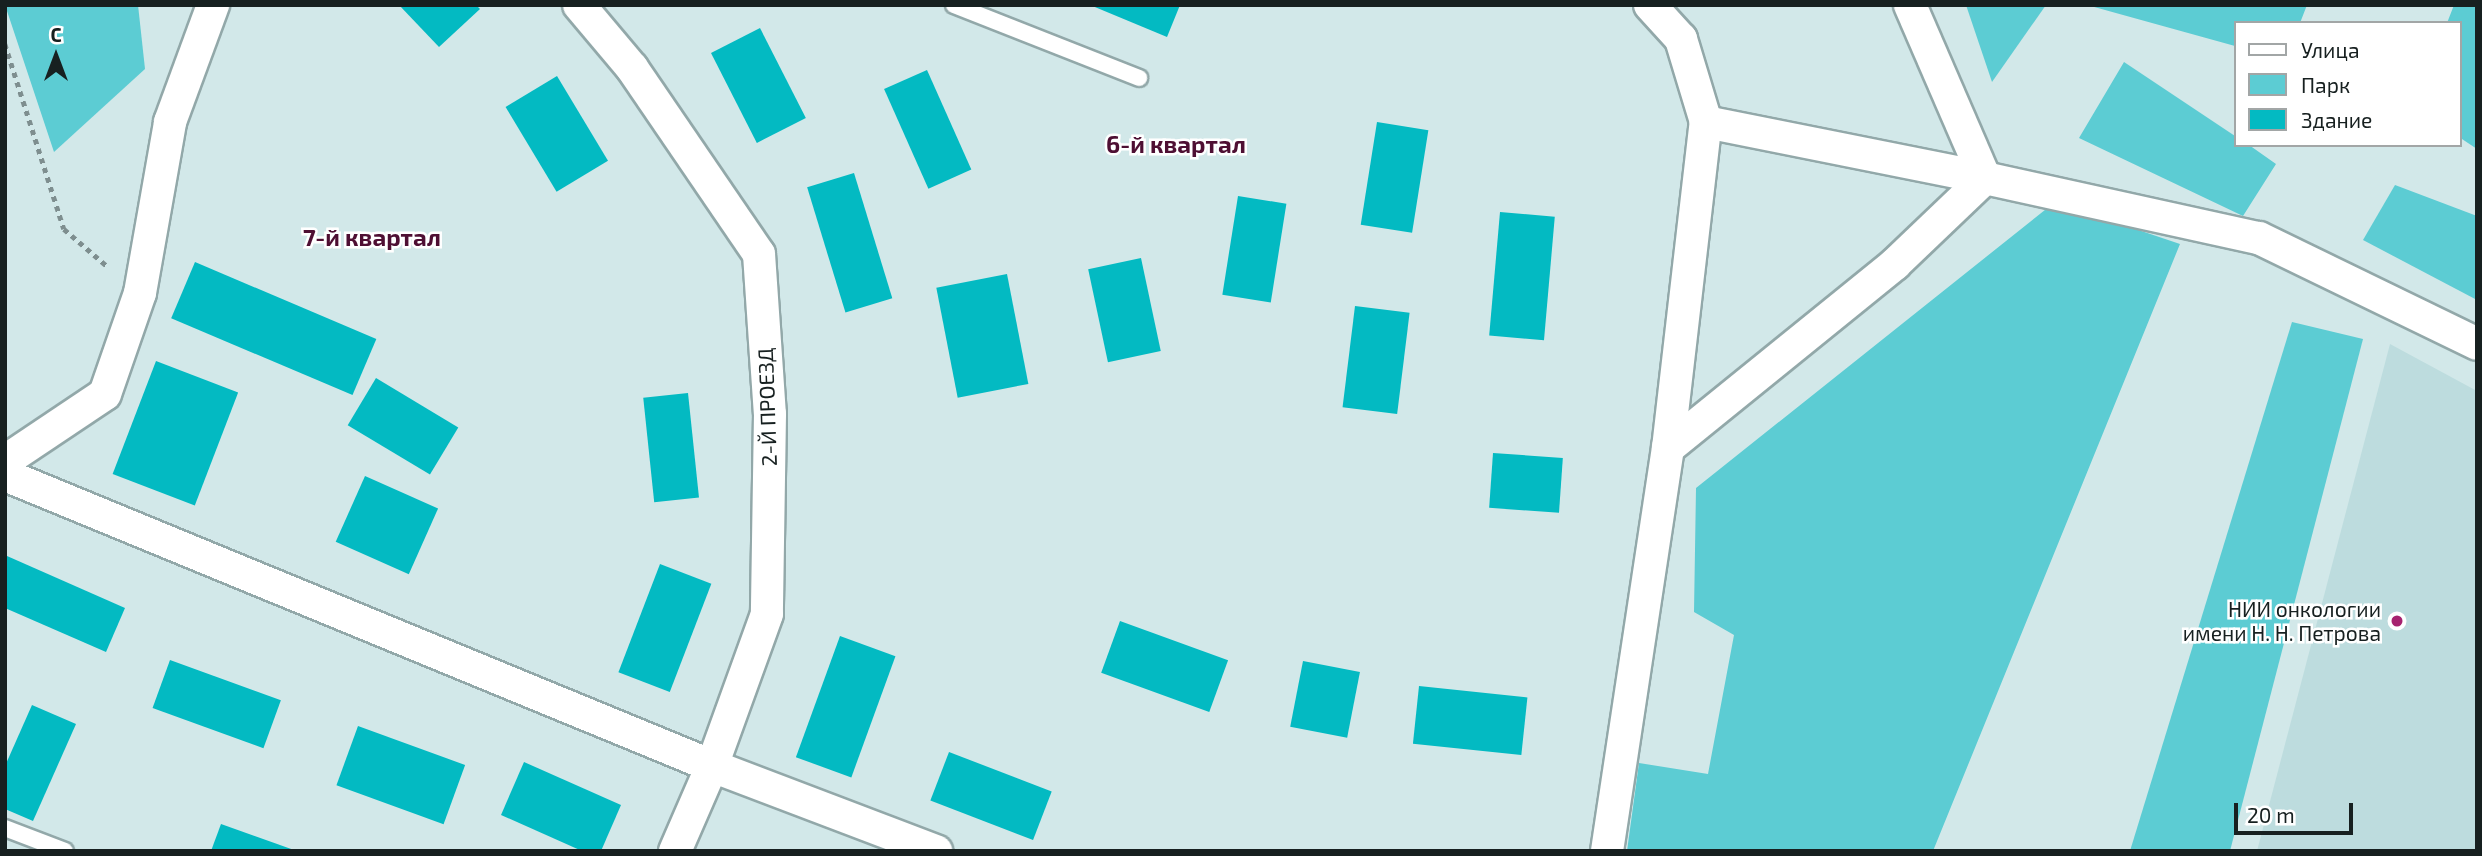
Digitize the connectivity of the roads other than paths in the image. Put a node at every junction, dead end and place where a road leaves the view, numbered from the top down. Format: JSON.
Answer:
{"nodes":[{"id":1,"x":213,"y":5,"type":"edge"},
{"id":2,"x":579,"y":5,"type":"edge"},
{"id":3,"x":954,"y":5,"type":"edge"},
{"id":4,"x":1650,"y":5,"type":"edge"},
{"id":5,"x":1910,"y":5,"type":"edge"},
{"id":6,"x":1139,"y":78,"type":"dead end"},
{"id":7,"x":1706,"y":122,"type":"junction"},
{"id":8,"x":1985,"y":178,"type":"junction"},
{"id":9,"x":2477,"y":345,"type":"edge"},
{"id":10,"x":1668,"y":448,"type":"junction"},
{"id":11,"x":5,"y":461,"type":"edge"},
{"id":12,"x":5,"y":475,"type":"edge"},
{"id":13,"x":712,"y":766,"type":"junction"},
{"id":14,"x":5,"y":828,"type":"edge"},
{"id":15,"x":65,"y":851,"type":"edge"},
{"id":16,"x":675,"y":851,"type":"edge"},
{"id":17,"x":936,"y":851,"type":"edge"},
{"id":18,"x":1607,"y":851,"type":"edge"}],
"edges":[{"from":1,"to":11,"type":"street"},
{"from":2,"to":13,"type":"street","name":"2-Й ПРОЕЗД"},
{"from":3,"to":6,"type":"lane"},
{"from":4,"to":7,"type":"street"},
{"from":5,"to":8,"type":"street"},
{"from":7,"to":8,"type":"street"},
{"from":7,"to":10,"type":"street"},
{"from":8,"to":9,"type":"street"},
{"from":8,"to":10,"type":"street"},
{"from":10,"to":18,"type":"street"},
{"from":12,"to":13,"type":"street"},
{"from":13,"to":16,"type":"street","name":"2-Й ПРОЕЗД"},
{"from":13,"to":17,"type":"street"},
{"from":14,"to":15,"type":"lane"}]}
